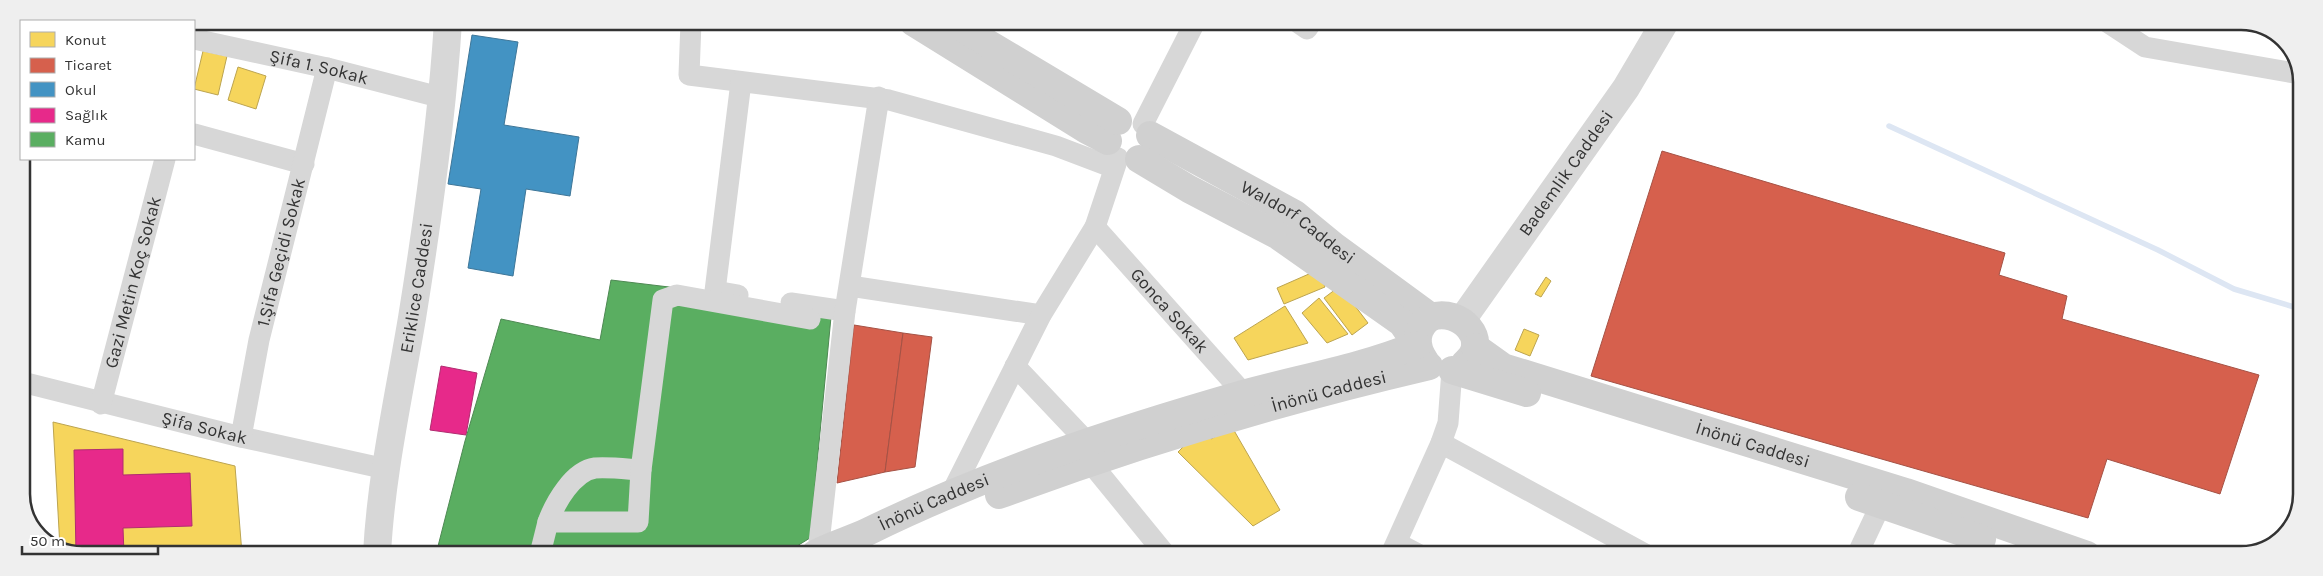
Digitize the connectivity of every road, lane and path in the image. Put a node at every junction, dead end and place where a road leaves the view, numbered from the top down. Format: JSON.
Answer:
{"nodes":[{"id":1,"x":447,"y":30,"type":"edge"},
{"id":2,"x":691,"y":30,"type":"edge"},
{"id":3,"x":926,"y":30,"type":"edge"},
{"id":4,"x":963,"y":30,"type":"edge"},
{"id":5,"x":1191,"y":30,"type":"edge"},
{"id":6,"x":1660,"y":30,"type":"edge"},
{"id":7,"x":2119,"y":30,"type":"edge"},
{"id":8,"x":195,"y":39,"type":"edge"},
{"id":9,"x":327,"y":68,"type":"junction"},
{"id":10,"x":2292,"y":73,"type":"edge"},
{"id":11,"x":741,"y":82,"type":"junction"},
{"id":12,"x":879,"y":97,"type":"junction"},
{"id":13,"x":443,"y":98,"type":"junction"},
{"id":14,"x":195,"y":134,"type":"edge"},
{"id":15,"x":1127,"y":144,"type":"junction"},
{"id":16,"x":165,"y":160,"type":"edge"},
{"id":17,"x":304,"y":164,"type":"junction"},
{"id":18,"x":1096,"y":227,"type":"junction"},
{"id":19,"x":850,"y":286,"type":"junction"},
{"id":20,"x":845,"y":311,"type":"junction"},
{"id":21,"x":1041,"y":315,"type":"junction"},
{"id":22,"x":1444,"y":317,"type":"junction"},
{"id":23,"x":810,"y":319,"type":"dead end"},
{"id":24,"x":1475,"y":347,"type":"junction"},
{"id":25,"x":1433,"y":361,"type":"junction"},
{"id":26,"x":1015,"y":366,"type":"junction"},
{"id":27,"x":30,"y":384,"type":"edge"},
{"id":28,"x":1244,"y":394,"type":"junction"},
{"id":29,"x":101,"y":404,"type":"junction"},
{"id":30,"x":241,"y":437,"type":"junction"},
{"id":31,"x":1442,"y":443,"type":"junction"},
{"id":32,"x":1088,"y":452,"type":"junction"},
{"id":33,"x":386,"y":469,"type":"junction"},
{"id":34,"x":641,"y":470,"type":"junction"},
{"id":35,"x":951,"y":494,"type":"junction"},
{"id":36,"x":1881,"y":504,"type":"junction"},
{"id":37,"x":548,"y":522,"type":"junction"},
{"id":38,"x":378,"y":546,"type":"edge"},
{"id":39,"x":542,"y":546,"type":"edge"},
{"id":40,"x":817,"y":546,"type":"edge"},
{"id":41,"x":851,"y":546,"type":"edge"},
{"id":42,"x":1159,"y":546,"type":"edge"},
{"id":43,"x":1395,"y":546,"type":"edge"},
{"id":44,"x":1630,"y":546,"type":"edge"},
{"id":45,"x":1861,"y":546,"type":"edge"},
{"id":46,"x":2002,"y":546,"type":"edge"},
{"id":47,"x":2061,"y":546,"type":"edge"}],
"edges":[{"from":1,"to":13,"type":"street","name":"Eriklice Caddesi"},
{"from":2,"to":11,"type":"street"},
{"from":3,"to":15,"type":"main road","name":"Waldorf Caddesi"},
{"from":4,"to":15,"type":"main road","name":"Waldorf Caddesi"},
{"from":5,"to":15,"type":"street"},
{"from":6,"to":22,"type":"street","name":"Bademlik Caddesi"},
{"from":7,"to":10,"type":"street"},
{"from":8,"to":9,"type":"street","name":"Şifa 1. Sokak"},
{"from":9,"to":13,"type":"street","name":"Şifa 1. Sokak"},
{"from":9,"to":17,"type":"street","name":"1.Şifa Geçidi Sokak"},
{"from":11,"to":12,"type":"street"},
{"from":11,"to":20,"type":"street"},
{"from":12,"to":15,"type":"street"},
{"from":12,"to":19,"type":"street"},
{"from":13,"to":33,"type":"street","name":"Eriklice Caddesi"},
{"from":14,"to":17,"type":"street"},
{"from":15,"to":18,"type":"street"},
{"from":15,"to":22,"type":"main road","name":"Waldorf Caddesi"},
{"from":15,"to":25,"type":"main road","name":"Waldorf Caddesi"},
{"from":16,"to":29,"type":"street","name":"Gazi Metin Koç Sokak"},
{"from":17,"to":30,"type":"street","name":"1.Şifa Geçidi Sokak"},
{"from":18,"to":21,"type":"street"},
{"from":18,"to":28,"type":"street","name":"Gonca Sokak"},
{"from":19,"to":20,"type":"street"},
{"from":19,"to":21,"type":"street"},
{"from":20,"to":40,"type":"street"},
{"from":21,"to":26,"type":"street"},
{"from":22,"to":24,"type":"main road"},
{"from":22,"to":25,"type":"main road"},
{"from":23,"to":34,"type":"street"},
{"from":24,"to":25,"type":"main road"},
{"from":24,"to":47,"type":"main road","name":"İnönü Caddesi"},
{"from":25,"to":28,"type":"main road","name":"İnönü Caddesi"},
{"from":25,"to":31,"type":"street"},
{"from":25,"to":32,"type":"main road","name":"İnönü Caddesi"},
{"from":25,"to":36,"type":"main road","name":"İnönü Caddesi"},
{"from":26,"to":32,"type":"street"},
{"from":26,"to":35,"type":"street"},
{"from":27,"to":29,"type":"street","name":"Şifa Sokak"},
{"from":28,"to":32,"type":"main road","name":"İnönü Caddesi"},
{"from":29,"to":30,"type":"street","name":"Şifa Sokak"},
{"from":30,"to":33,"type":"street","name":"Şifa Sokak"},
{"from":31,"to":43,"type":"street"},
{"from":31,"to":44,"type":"street"},
{"from":32,"to":35,"type":"main road","name":"İnönü Caddesi"},
{"from":32,"to":41,"type":"main road","name":"İnönü Caddesi"},
{"from":32,"to":42,"type":"street"},
{"from":33,"to":38,"type":"street","name":"Eriklice Caddesi"},
{"from":34,"to":37,"type":"street"},
{"from":34,"to":37,"type":"street"},
{"from":35,"to":41,"type":"main road","name":"İnönü Caddesi"},
{"from":36,"to":45,"type":"street"},
{"from":36,"to":46,"type":"main road","name":"İnönü Caddesi"},
{"from":37,"to":39,"type":"street"}]}
